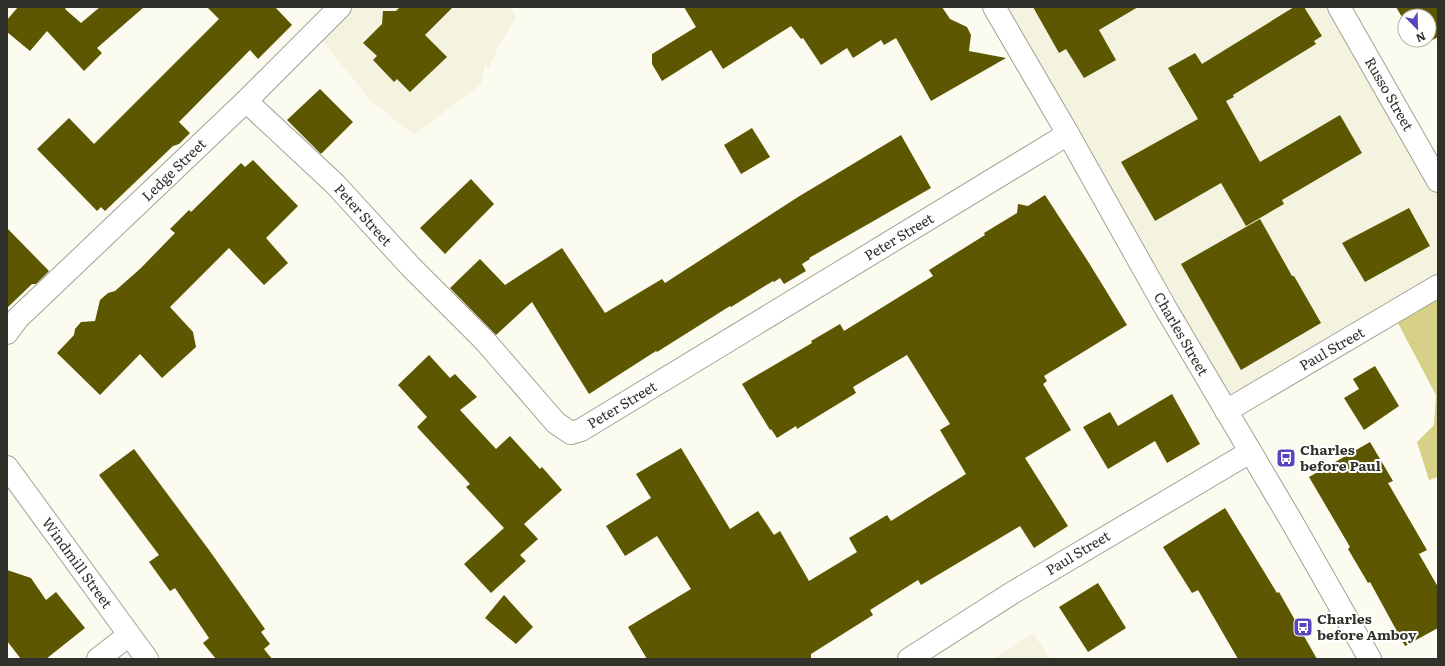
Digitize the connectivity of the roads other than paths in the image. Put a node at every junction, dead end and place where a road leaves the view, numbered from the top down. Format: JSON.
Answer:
{"nodes":[{"id":1,"x":340,"y":7,"type":"edge"},
{"id":2,"x":994,"y":7,"type":"edge"},
{"id":3,"x":1339,"y":7,"type":"edge"},
{"id":4,"x":246,"y":101,"type":"junction"},
{"id":5,"x":1068,"y":134,"type":"junction"},
{"id":6,"x":1438,"y":181,"type":"edge"},
{"id":7,"x":1438,"y":286,"type":"edge"},
{"id":8,"x":7,"y":333,"type":"edge"},
{"id":9,"x":1226,"y":411,"type":"junction"},
{"id":10,"x":1250,"y":452,"type":"junction"},
{"id":11,"x":7,"y":467,"type":"edge"},
{"id":12,"x":129,"y":635,"type":"junction"},
{"id":13,"x":98,"y":659,"type":"edge"},
{"id":14,"x":147,"y":659,"type":"edge"},
{"id":15,"x":909,"y":659,"type":"edge"},
{"id":16,"x":1370,"y":659,"type":"edge"}],
"edges":[{"from":1,"to":4,"type":"street","name":"Ledge Street"},
{"from":2,"to":5,"type":"street","name":"Charles Street"},
{"from":3,"to":6,"type":"street","name":"Russo Street"},
{"from":4,"to":5,"type":"street","name":"Peter Street"},
{"from":4,"to":8,"type":"street","name":"Ledge Street"},
{"from":5,"to":9,"type":"street","name":"Charles Street"},
{"from":7,"to":9,"type":"street","name":"Paul Street"},
{"from":9,"to":10,"type":"street","name":"Charles Street"},
{"from":10,"to":15,"type":"street","name":"Paul Street"},
{"from":10,"to":16,"type":"street","name":"Charles Street"},
{"from":11,"to":12,"type":"street","name":"Windmill Street"},
{"from":12,"to":13,"type":"street"},
{"from":12,"to":14,"type":"street","name":"Windmill Street"}]}
